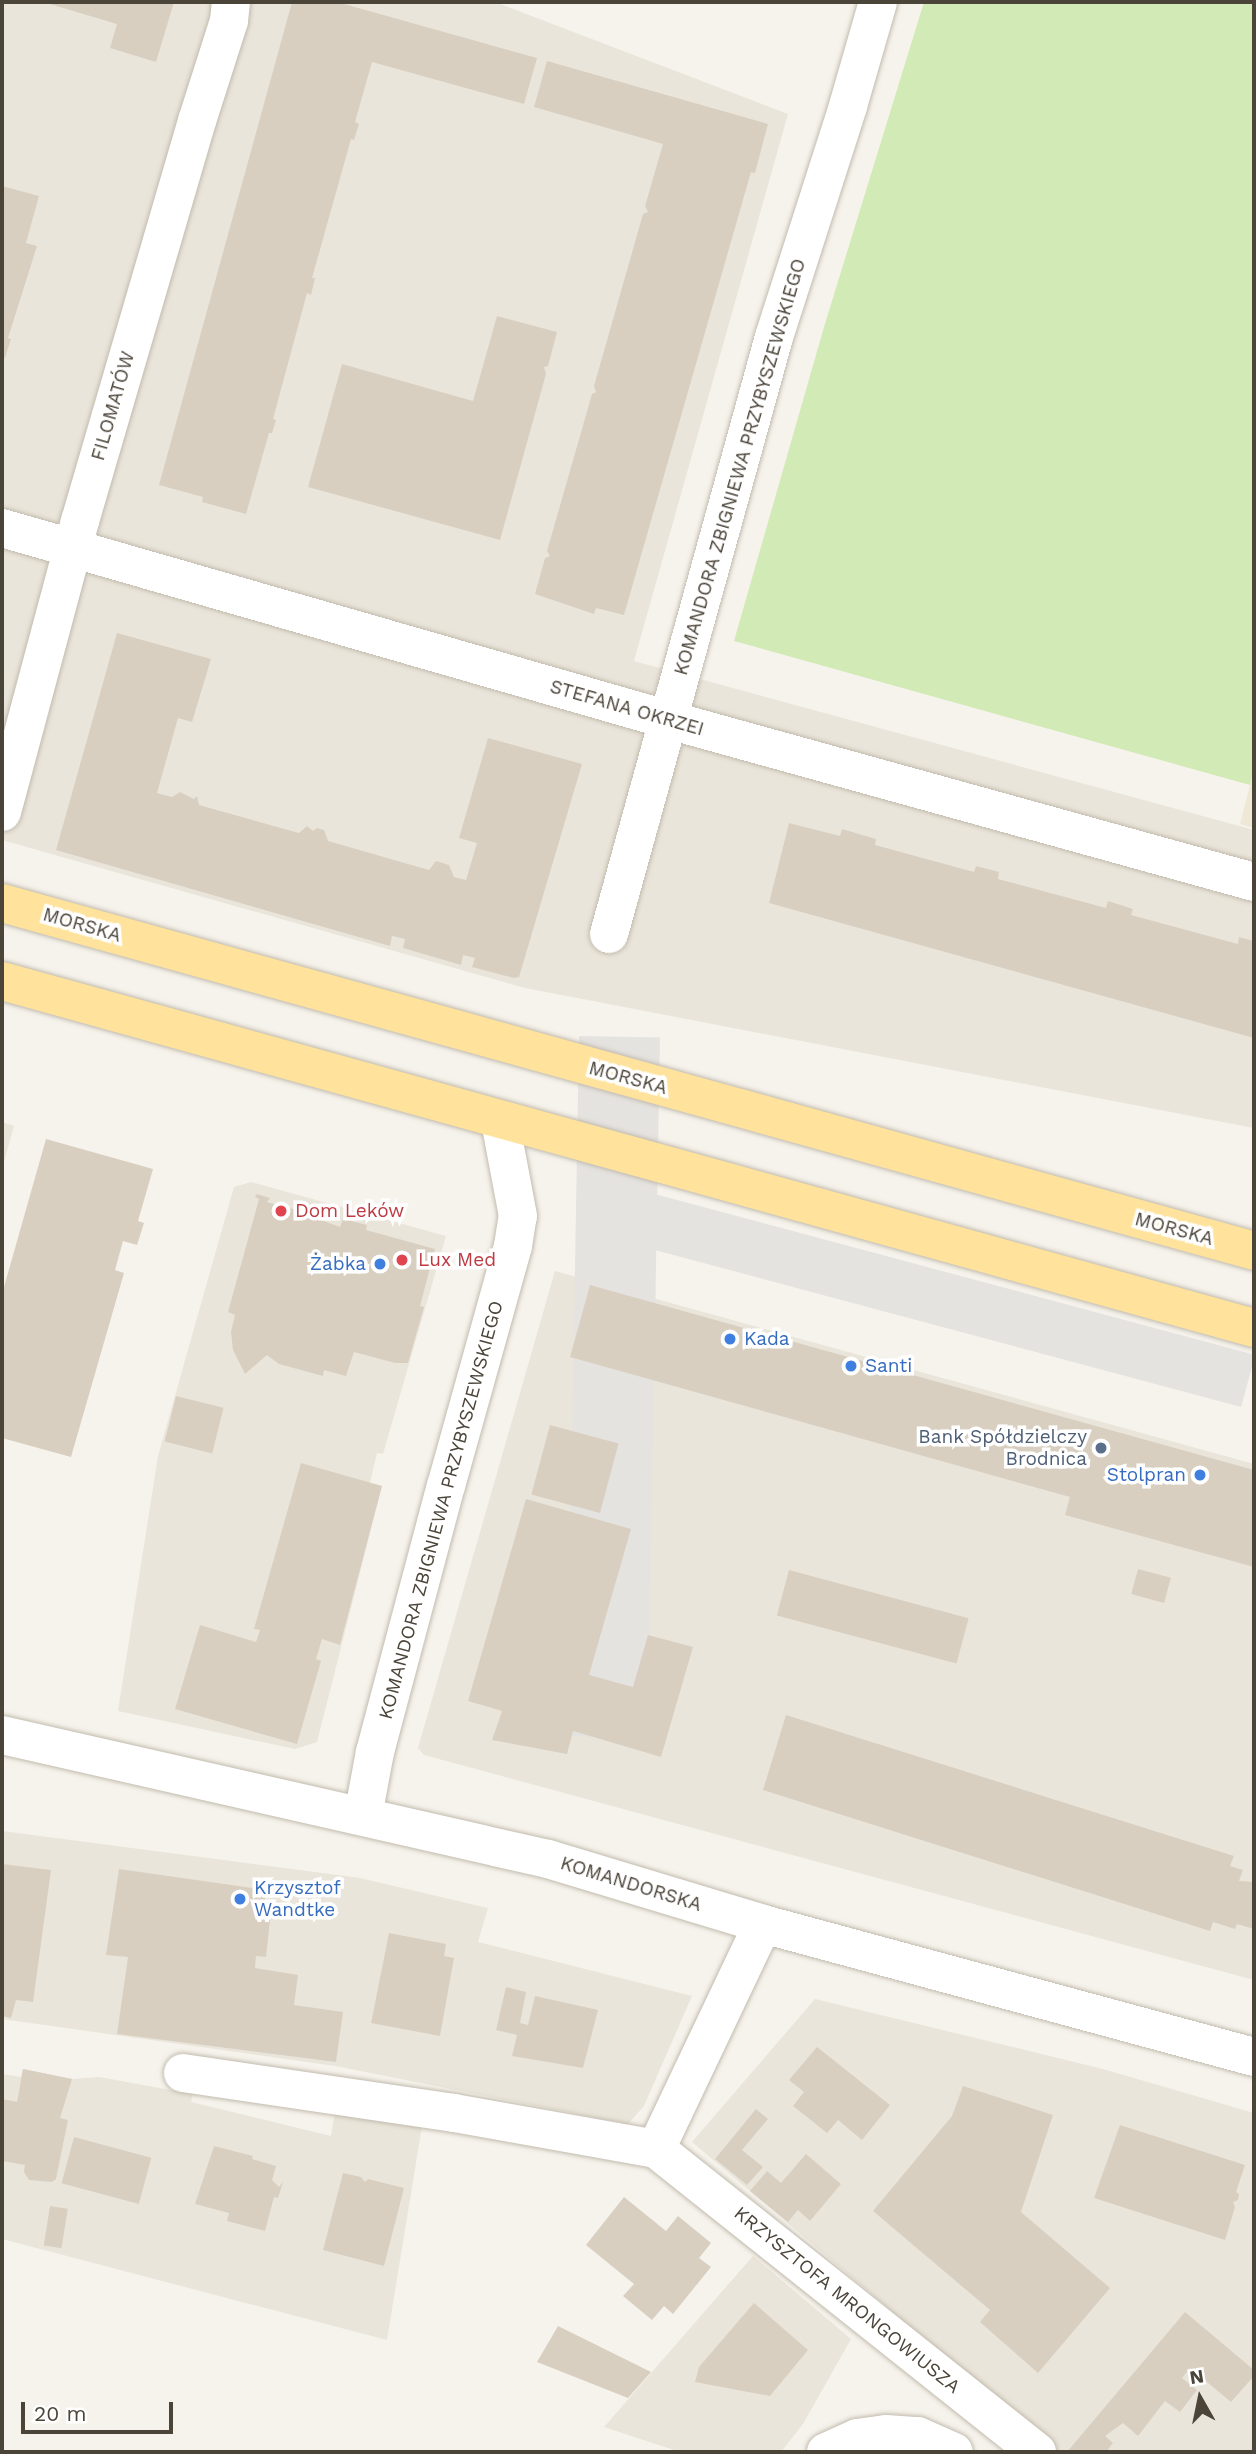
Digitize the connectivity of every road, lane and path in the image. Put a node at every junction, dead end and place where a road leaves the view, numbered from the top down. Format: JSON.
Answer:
{"nodes":[{"id":1,"x":231,"y":2,"type":"edge"},
{"id":2,"x":878,"y":2,"type":"edge"},
{"id":3,"x":2,"y":528,"type":"edge"},
{"id":4,"x":73,"y":548,"type":"junction"},
{"id":5,"x":669,"y":720,"type":"junction"},
{"id":6,"x":2,"y":812,"type":"edge"},
{"id":7,"x":1254,"y":883,"type":"edge"},
{"id":8,"x":2,"y":903,"type":"edge"},
{"id":9,"x":609,"y":934,"type":"dead end"},
{"id":10,"x":2,"y":981,"type":"edge"},
{"id":11,"x":500,"y":1121,"type":"junction"},
{"id":12,"x":1254,"y":1251,"type":"edge"},
{"id":13,"x":1254,"y":1328,"type":"edge"},
{"id":14,"x":2,"y":1735,"type":"edge"},
{"id":15,"x":363,"y":1816,"type":"junction"},
{"id":16,"x":763,"y":1924,"type":"junction"},
{"id":17,"x":1254,"y":2057,"type":"edge"},
{"id":18,"x":183,"y":2073,"type":"dead end"},
{"id":19,"x":656,"y":2149,"type":"junction"},
{"id":20,"x":826,"y":2452,"type":"edge"},
{"id":21,"x":954,"y":2452,"type":"edge"},
{"id":22,"x":1037,"y":2452,"type":"edge"}],
"edges":[{"from":1,"to":4,"type":"street","name":"FILOMATÓW"},
{"from":2,"to":5,"type":"street","name":"KOMANDORA ZBIGNIEWA PRZYBYSZEWSKIEGO"},
{"from":3,"to":4,"type":"street","name":"STEFANA OKRZEI"},
{"from":4,"to":5,"type":"street","name":"STEFANA OKRZEI"},
{"from":4,"to":6,"type":"street","name":"FILOMATÓW"},
{"from":5,"to":7,"type":"street","name":"STEFANA OKRZEI"},
{"from":5,"to":9,"type":"street","name":"KOMANDORA ZBIGNIEWA PRZYBYSZEWSKIEGO"},
{"from":8,"to":12,"type":"main road","name":"MORSKA"},
{"from":10,"to":11,"type":"main road"},
{"from":11,"to":13,"type":"main road"},
{"from":11,"to":15,"type":"street","name":"KOMANDORA ZBIGNIEWA PRZYBYSZEWSKIEGO"},
{"from":14,"to":15,"type":"street","name":"KOMANDORSKA"},
{"from":15,"to":16,"type":"street","name":"KOMANDORSKA"},
{"from":16,"to":17,"type":"street","name":"KOMANDORSKA"},
{"from":16,"to":19,"type":"street"},
{"from":18,"to":19,"type":"street","name":"KRZYSZTOFA MRONGOWIUSZA"},
{"from":19,"to":22,"type":"street","name":"KRZYSZTOFA MRONGOWIUSZA"},
{"from":20,"to":21,"type":"street"}]}
